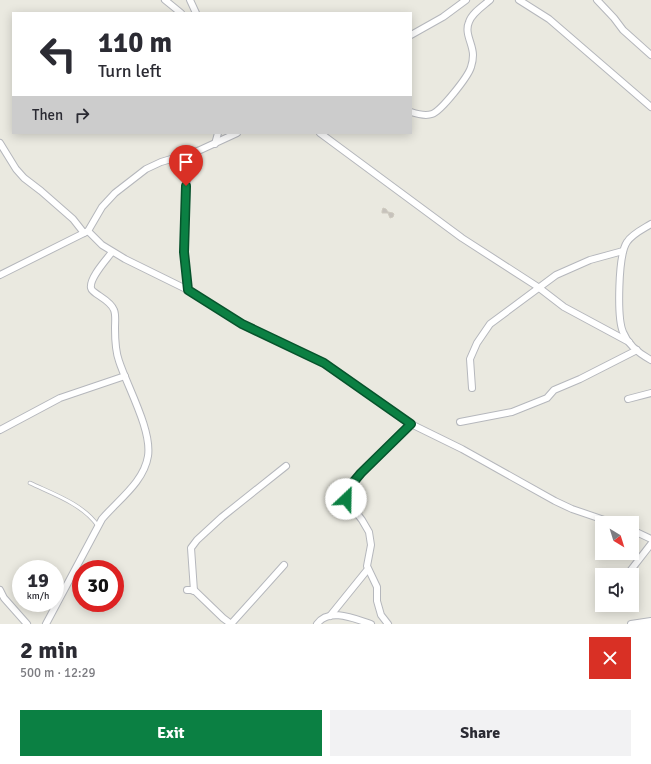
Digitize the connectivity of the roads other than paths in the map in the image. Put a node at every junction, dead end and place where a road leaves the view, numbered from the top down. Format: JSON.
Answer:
{"nodes":[{"id":1,"x":166,"y":0,"type":"edge"},
{"id":2,"x":190,"y":0,"type":"edge"},
{"id":3,"x":466,"y":0,"type":"edge"},
{"id":4,"x":490,"y":0,"type":"edge"},
{"id":5,"x":518,"y":0,"type":"edge"},
{"id":6,"x":597,"y":0,"type":"edge"},
{"id":7,"x":180,"y":12,"type":"edge"},
{"id":8,"x":196,"y":12,"type":"edge"},
{"id":9,"x":412,"y":34,"type":"edge"},
{"id":10,"x":651,"y":55,"type":"edge"},
{"id":11,"x":651,"y":107,"type":"edge"},
{"id":12,"x":412,"y":112,"type":"edge"},
{"id":13,"x":218,"y":134,"type":"edge"},
{"id":14,"x":235,"y":134,"type":"edge"},
{"id":15,"x":321,"y":134,"type":"edge"},
{"id":16,"x":0,"y":143,"type":"edge"},
{"id":17,"x":216,"y":144,"type":"junction"},
{"id":18,"x":198,"y":151,"type":"junction"},
{"id":19,"x":651,"y":224,"type":"edge"},
{"id":20,"x":86,"y":232,"type":"junction"},
{"id":21,"x":623,"y":251,"type":"junction"},
{"id":22,"x":112,"y":252,"type":"junction"},
{"id":23,"x":0,"y":275,"type":"edge"},
{"id":24,"x":538,"y":287,"type":"junction"},
{"id":25,"x":188,"y":290,"type":"junction"},
{"id":26,"x":629,"y":342,"type":"junction"},
{"id":27,"x":637,"y":350,"type":"junction"},
{"id":28,"x":651,"y":360,"type":"edge"},
{"id":29,"x":125,"y":376,"type":"junction"},
{"id":30,"x":472,"y":388,"type":"dead end"},
{"id":31,"x":651,"y":393,"type":"edge"},
{"id":32,"x":628,"y":399,"type":"dead end"},
{"id":33,"x":460,"y":422,"type":"dead end"},
{"id":34,"x":411,"y":424,"type":"junction"},
{"id":35,"x":0,"y":430,"type":"edge"},
{"id":36,"x":286,"y":466,"type":"dead end"},
{"id":37,"x":30,"y":483,"type":"dead end"},
{"id":38,"x":595,"y":517,"type":"edge"},
{"id":39,"x":98,"y":526,"type":"junction"},
{"id":40,"x":639,"y":533,"type":"edge"},
{"id":41,"x":651,"y":539,"type":"edge"},
{"id":42,"x":651,"y":544,"type":"edge"},
{"id":43,"x":284,"y":565,"type":"dead end"},
{"id":44,"x":632,"y":568,"type":"edge"},
{"id":45,"x":368,"y":569,"type":"junction"},
{"id":46,"x":0,"y":590,"type":"edge"},
{"id":47,"x":187,"y":590,"type":"dead end"},
{"id":48,"x":194,"y":591,"type":"junction"},
{"id":49,"x":330,"y":616,"type":"junction"},
{"id":50,"x":651,"y":620,"type":"edge"},
{"id":51,"x":28,"y":624,"type":"edge"},
{"id":52,"x":46,"y":624,"type":"edge"},
{"id":53,"x":231,"y":624,"type":"edge"},
{"id":54,"x":317,"y":624,"type":"edge"},
{"id":55,"x":371,"y":624,"type":"edge"},
{"id":56,"x":388,"y":624,"type":"edge"},
{"id":57,"x":631,"y":624,"type":"edge"}],
"edges":[{"from":1,"to":7,"type":"street"},
{"from":2,"to":8,"type":"street"},
{"from":3,"to":9,"type":"street"},
{"from":4,"to":12,"type":"street"},
{"from":5,"to":11,"type":"street"},
{"from":6,"to":10,"type":"street"},
{"from":13,"to":17,"type":"street"},
{"from":14,"to":17,"type":"street"},
{"from":15,"to":24,"type":"street"},
{"from":16,"to":20,"type":"street"},
{"from":17,"to":18,"type":"street"},
{"from":18,"to":20,"type":"street"},
{"from":18,"to":25,"type":"street"},
{"from":19,"to":21,"type":"street"},
{"from":20,"to":22,"type":"street"},
{"from":20,"to":23,"type":"street"},
{"from":21,"to":24,"type":"street"},
{"from":21,"to":26,"type":"street"},
{"from":22,"to":25,"type":"street"},
{"from":22,"to":29,"type":"street"},
{"from":24,"to":26,"type":"street"},
{"from":24,"to":30,"type":"street"},
{"from":25,"to":34,"type":"street"},
{"from":26,"to":27,"type":"street"},
{"from":27,"to":28,"type":"street"},
{"from":27,"to":33,"type":"street"},
{"from":29,"to":35,"type":"street"},
{"from":29,"to":39,"type":"street"},
{"from":31,"to":32,"type":"street"},
{"from":34,"to":38,"type":"street"},
{"from":34,"to":45,"type":"street"},
{"from":36,"to":48,"type":"street"},
{"from":37,"to":39,"type":"lane"},
{"from":39,"to":52,"type":"street"},
{"from":40,"to":41,"type":"street"},
{"from":42,"to":44,"type":"street"},
{"from":43,"to":53,"type":"street"},
{"from":45,"to":49,"type":"street"},
{"from":45,"to":56,"type":"street"},
{"from":46,"to":51,"type":"street"},
{"from":47,"to":48,"type":"street"},
{"from":48,"to":53,"type":"street"},
{"from":49,"to":54,"type":"street"},
{"from":49,"to":55,"type":"street"},
{"from":50,"to":57,"type":"street"}]}
